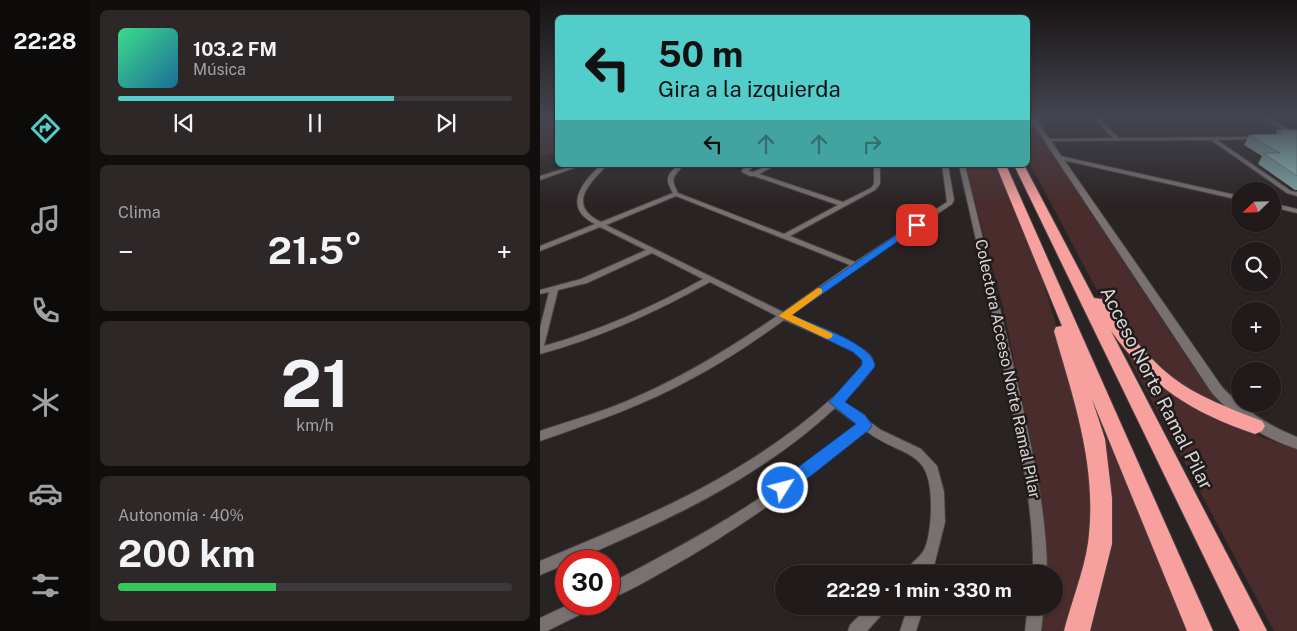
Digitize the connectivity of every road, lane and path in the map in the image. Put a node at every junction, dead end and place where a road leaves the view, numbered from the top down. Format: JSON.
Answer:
{"nodes":[{"id":1,"x":1053,"y":147,"type":"edge"},
{"id":2,"x":1224,"y":147,"type":"edge"},
{"id":3,"x":1060,"y":158,"type":"junction"},
{"id":4,"x":574,"y":167,"type":"edge"},
{"id":5,"x":602,"y":167,"type":"edge"},
{"id":6,"x":680,"y":167,"type":"edge"},
{"id":7,"x":749,"y":167,"type":"edge"},
{"id":8,"x":769,"y":167,"type":"edge"},
{"id":9,"x":877,"y":167,"type":"edge"},
{"id":10,"x":945,"y":167,"type":"edge"},
{"id":11,"x":962,"y":167,"type":"edge"},
{"id":12,"x":1002,"y":167,"type":"edge"},
{"id":13,"x":1022,"y":167,"type":"edge"},
{"id":14,"x":752,"y":175,"type":"junction"},
{"id":15,"x":540,"y":178,"type":"edge"},
{"id":16,"x":676,"y":194,"type":"junction"},
{"id":17,"x":1297,"y":194,"type":"edge"},
{"id":18,"x":1231,"y":196,"type":"edge"},
{"id":19,"x":845,"y":205,"type":"junction"},
{"id":20,"x":1281,"y":208,"type":"edge"},
{"id":21,"x":1297,"y":211,"type":"edge"},
{"id":22,"x":599,"y":225,"type":"junction"},
{"id":23,"x":785,"y":236,"type":"junction"},
{"id":24,"x":540,"y":249,"type":"edge"},
{"id":25,"x":651,"y":251,"type":"junction"},
{"id":26,"x":1038,"y":255,"type":"junction"},
{"id":27,"x":856,"y":265,"type":"junction"},
{"id":28,"x":1075,"y":274,"type":"junction"},
{"id":29,"x":710,"y":279,"type":"junction"},
{"id":30,"x":554,"y":289,"type":"junction"},
{"id":31,"x":540,"y":292,"type":"edge"},
{"id":32,"x":783,"y":316,"type":"junction"},
{"id":33,"x":540,"y":346,"type":"edge"},
{"id":34,"x":540,"y":351,"type":"edge"},
{"id":35,"x":836,"y":402,"type":"junction"},
{"id":36,"x":864,"y":425,"type":"junction"},
{"id":37,"x":1255,"y":426,"type":"junction"},
{"id":38,"x":540,"y":436,"type":"edge"},
{"id":39,"x":1297,"y":443,"type":"edge"},
{"id":40,"x":931,"y":553,"type":"junction"},
{"id":41,"x":920,"y":565,"type":"edge"},
{"id":42,"x":928,"y":565,"type":"edge"},
{"id":43,"x":1040,"y":565,"type":"edge"},
{"id":44,"x":540,"y":568,"type":"edge"},
{"id":45,"x":620,"y":586,"type":"edge"},
{"id":46,"x":563,"y":615,"type":"edge"},
{"id":47,"x":871,"y":615,"type":"edge"},
{"id":48,"x":913,"y":615,"type":"edge"},
{"id":49,"x":1035,"y":615,"type":"edge"},
{"id":50,"x":540,"y":626,"type":"edge"},
{"id":51,"x":856,"y":631,"type":"edge"},
{"id":52,"x":908,"y":631,"type":"edge"},
{"id":53,"x":1033,"y":631,"type":"edge"},
{"id":54,"x":1077,"y":631,"type":"edge"},
{"id":55,"x":1200,"y":631,"type":"edge"},
{"id":56,"x":1254,"y":631,"type":"edge"}],
"edges":[{"from":1,"to":3,"type":"street"},
{"from":2,"to":17,"type":"street"},
{"from":3,"to":18,"type":"street"},
{"from":3,"to":37,"type":"street"},
{"from":4,"to":15,"type":"street"},
{"from":5,"to":22,"type":"street"},
{"from":6,"to":16,"type":"street"},
{"from":7,"to":14,"type":"street"},
{"from":8,"to":14,"type":"street"},
{"from":9,"to":19,"type":"street"},
{"from":10,"to":27,"type":"street"},
{"from":11,"to":43,"type":"street","name":"Colectora Acceso Norte Ramal Pilar"},
{"from":12,"to":26,"type":"highway"},
{"from":13,"to":28,"type":"highway","name":"Acceso Norte Ramal Pilar"},
{"from":14,"to":19,"type":"street"},
{"from":16,"to":22,"type":"street"},
{"from":16,"to":23,"type":"street"},
{"from":19,"to":23,"type":"street"},
{"from":20,"to":21,"type":"street"},
{"from":22,"to":24,"type":"street"},
{"from":22,"to":25,"type":"street"},
{"from":23,"to":27,"type":"street"},
{"from":25,"to":29,"type":"street"},
{"from":25,"to":30,"type":"street"},
{"from":26,"to":54,"type":"highway"},
{"from":26,"to":55,"type":"highway"},
{"from":27,"to":32,"type":"street"},
{"from":28,"to":37,"type":"highway"},
{"from":28,"to":56,"type":"highway","name":"Acceso Norte Ramal Pilar"},
{"from":29,"to":32,"type":"street"},
{"from":29,"to":34,"type":"street"},
{"from":30,"to":31,"type":"street"},
{"from":30,"to":33,"type":"street"},
{"from":32,"to":35,"type":"street"},
{"from":32,"to":38,"type":"street"},
{"from":35,"to":36,"type":"street"},
{"from":35,"to":44,"type":"street"},
{"from":36,"to":40,"type":"street"},
{"from":36,"to":45,"type":"street"},
{"from":37,"to":39,"type":"street"},
{"from":40,"to":41,"type":"street"},
{"from":40,"to":42,"type":"street"},
{"from":46,"to":50,"type":"street"},
{"from":47,"to":51,"type":"street"},
{"from":48,"to":52,"type":"street"},
{"from":49,"to":53,"type":"street"}]}
